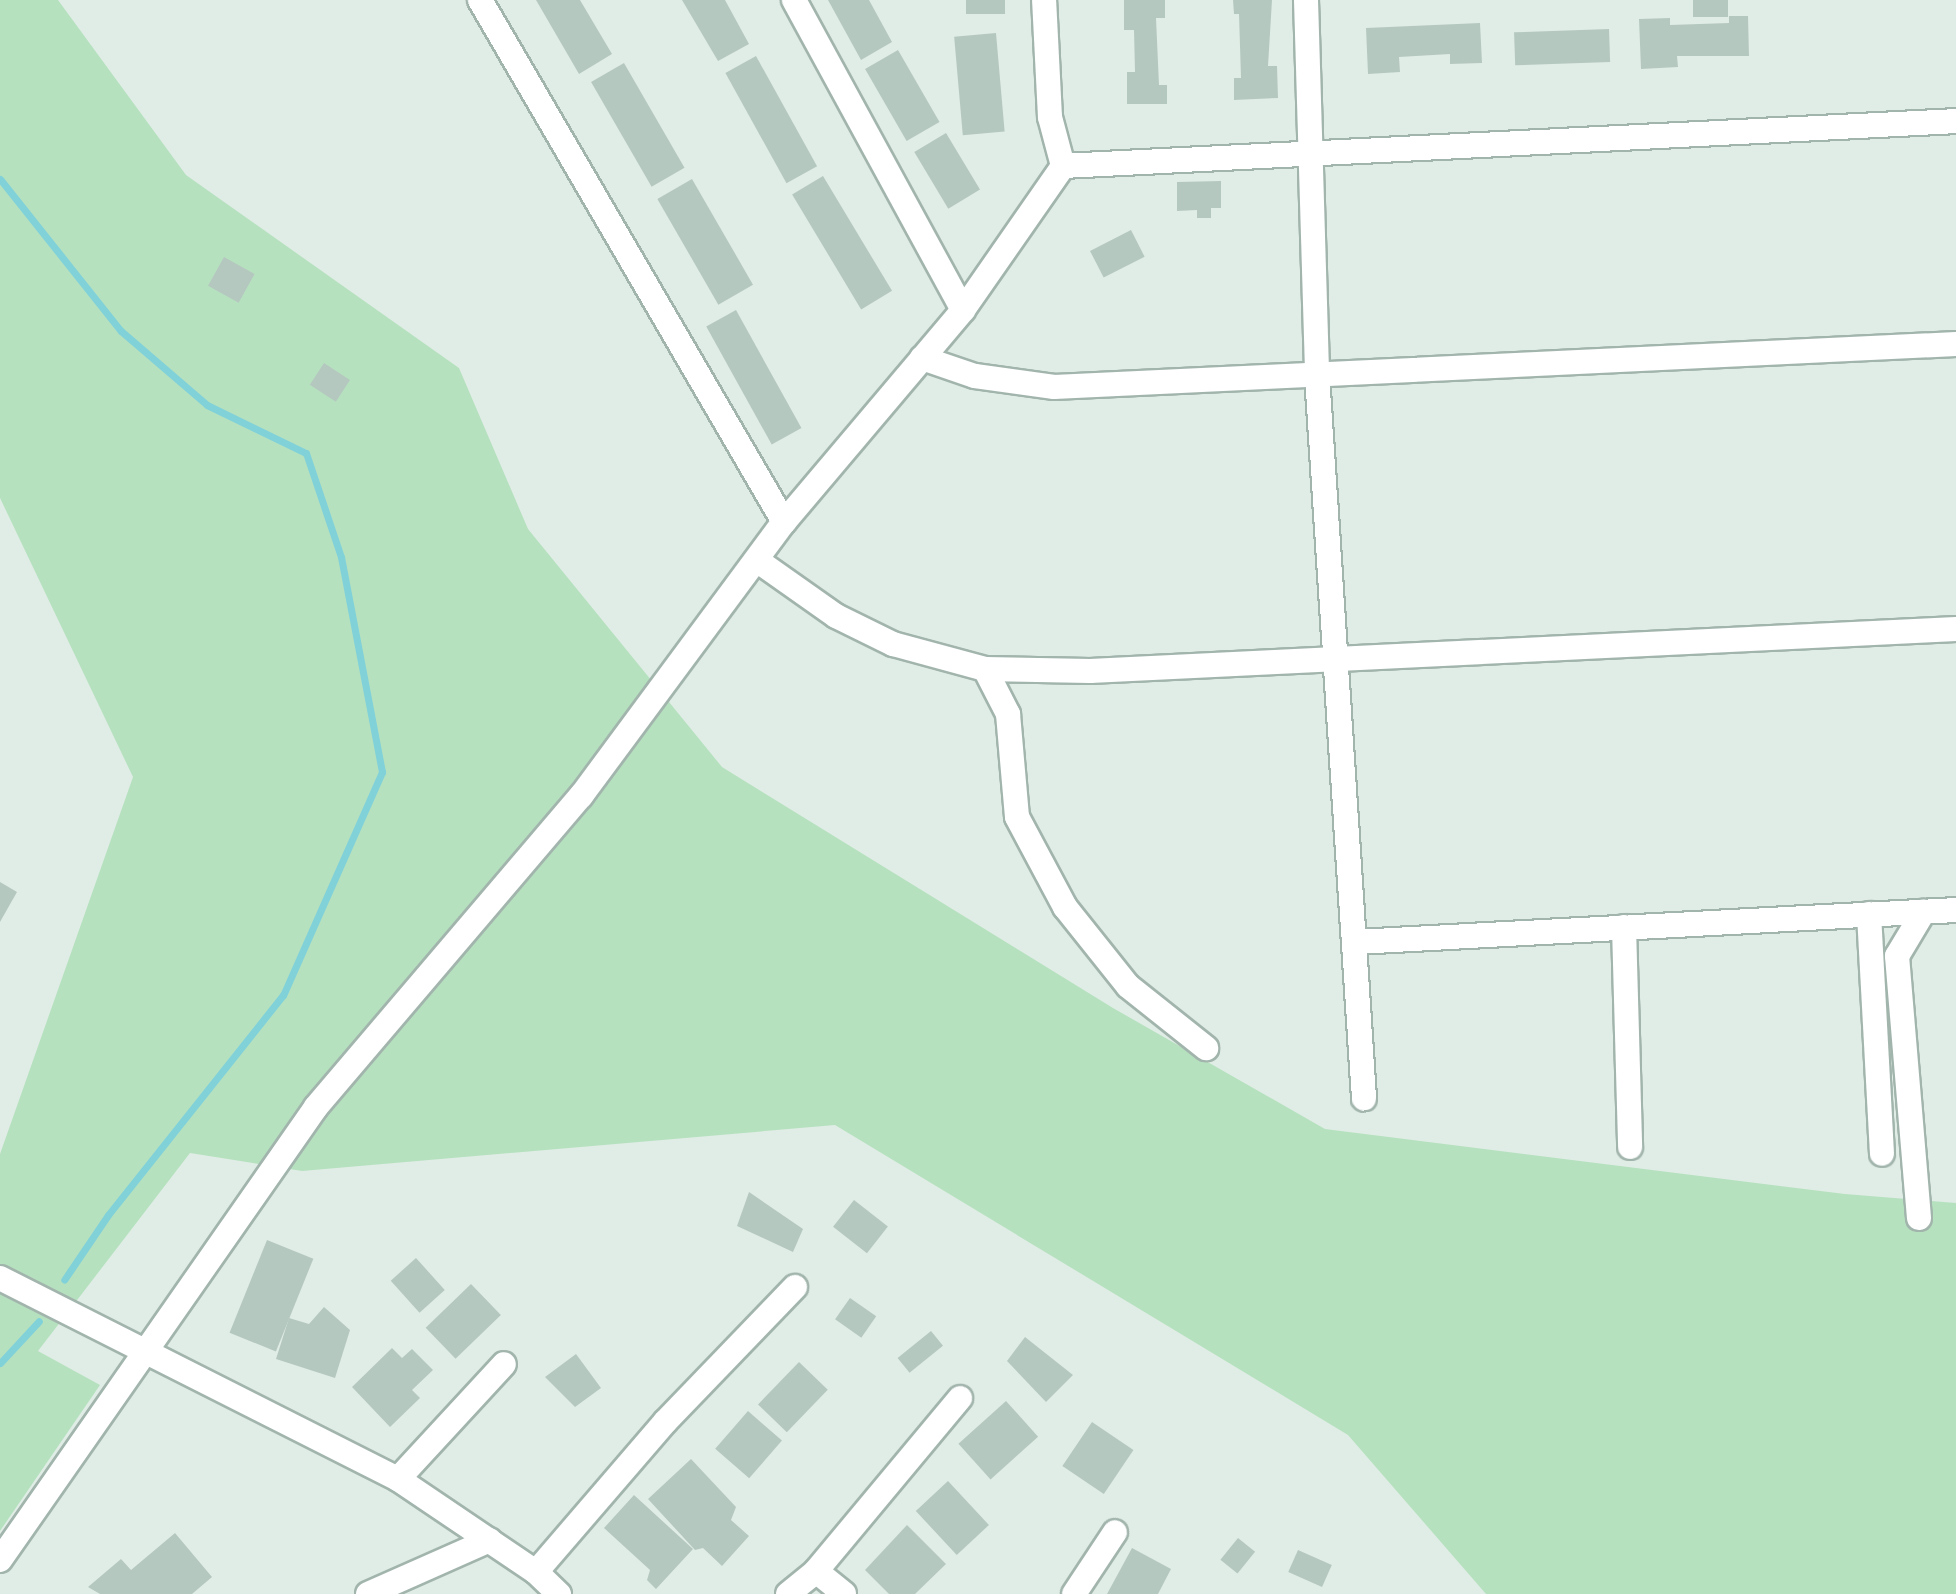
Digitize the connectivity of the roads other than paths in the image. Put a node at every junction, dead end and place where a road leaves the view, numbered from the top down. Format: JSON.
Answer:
{"nodes":[{"id":1,"x":480,"y":0,"type":"edge"},
{"id":2,"x":794,"y":0,"type":"edge"},
{"id":3,"x":1044,"y":0,"type":"edge"},
{"id":4,"x":1306,"y":0,"type":"edge"},
{"id":5,"x":1956,"y":121,"type":"edge"},
{"id":6,"x":1314,"y":150,"type":"junction"},
{"id":7,"x":1063,"y":166,"type":"junction"},
{"id":8,"x":963,"y":310,"type":"junction"},
{"id":9,"x":1956,"y":344,"type":"edge"},
{"id":10,"x":922,"y":358,"type":"junction"},
{"id":11,"x":1317,"y":375,"type":"junction"},
{"id":12,"x":784,"y":522,"type":"junction"},
{"id":13,"x":758,"y":561,"type":"junction"},
{"id":14,"x":1956,"y":629,"type":"edge"},
{"id":15,"x":1334,"y":659,"type":"junction"},
{"id":16,"x":985,"y":669,"type":"junction"},
{"id":17,"x":1956,"y":910,"type":"edge"},
{"id":18,"x":1924,"y":911,"type":"junction"},
{"id":19,"x":1869,"y":914,"type":"junction"},
{"id":20,"x":1624,"y":927,"type":"junction"},
{"id":21,"x":1356,"y":942,"type":"junction"},
{"id":22,"x":1206,"y":1048,"type":"dead end"},
{"id":23,"x":1364,"y":1098,"type":"dead end"},
{"id":24,"x":1630,"y":1147,"type":"dead end"},
{"id":25,"x":1882,"y":1154,"type":"dead end"},
{"id":26,"x":1919,"y":1218,"type":"dead end"},
{"id":27,"x":0,"y":1278,"type":"edge"},
{"id":28,"x":795,"y":1287,"type":"dead end"},
{"id":29,"x":142,"y":1352,"type":"junction"},
{"id":30,"x":504,"y":1364,"type":"dead end"},
{"id":31,"x":960,"y":1398,"type":"dead end"},
{"id":32,"x":398,"y":1479,"type":"junction"},
{"id":33,"x":1115,"y":1532,"type":"dead end"},
{"id":34,"x":490,"y":1540,"type":"junction"},
{"id":35,"x":0,"y":1560,"type":"edge"},
{"id":36,"x":816,"y":1571,"type":"junction"},
{"id":37,"x":536,"y":1572,"type":"junction"},
{"id":38,"x":417,"y":1584,"type":"edge"},
{"id":39,"x":368,"y":1594,"type":"edge"},
{"id":40,"x":559,"y":1594,"type":"edge"},
{"id":41,"x":788,"y":1594,"type":"edge"},
{"id":42,"x":844,"y":1594,"type":"edge"},
{"id":43,"x":1074,"y":1594,"type":"edge"}],
"edges":[{"from":1,"to":12,"type":"street"},
{"from":2,"to":8,"type":"street"},
{"from":3,"to":7,"type":"street"},
{"from":4,"to":6,"type":"street"},
{"from":5,"to":6,"type":"street"},
{"from":6,"to":7,"type":"street"},
{"from":6,"to":11,"type":"street"},
{"from":7,"to":8,"type":"street"},
{"from":8,"to":10,"type":"street"},
{"from":9,"to":11,"type":"street"},
{"from":10,"to":11,"type":"street"},
{"from":10,"to":12,"type":"street"},
{"from":11,"to":15,"type":"street"},
{"from":12,"to":13,"type":"street"},
{"from":13,"to":16,"type":"street"},
{"from":13,"to":29,"type":"street"},
{"from":14,"to":15,"type":"street"},
{"from":15,"to":16,"type":"street"},
{"from":15,"to":21,"type":"street"},
{"from":16,"to":22,"type":"street"},
{"from":17,"to":18,"type":"street"},
{"from":18,"to":19,"type":"street"},
{"from":18,"to":26,"type":"street"},
{"from":19,"to":20,"type":"street"},
{"from":19,"to":25,"type":"street"},
{"from":20,"to":21,"type":"street"},
{"from":20,"to":24,"type":"street"},
{"from":21,"to":23,"type":"street"},
{"from":27,"to":29,"type":"street"},
{"from":28,"to":37,"type":"street"},
{"from":29,"to":32,"type":"street"},
{"from":29,"to":35,"type":"street"},
{"from":30,"to":32,"type":"street"},
{"from":31,"to":36,"type":"street"},
{"from":32,"to":34,"type":"street"},
{"from":33,"to":43,"type":"street"},
{"from":34,"to":37,"type":"street"},
{"from":34,"to":38,"type":"street"},
{"from":36,"to":41,"type":"street"},
{"from":36,"to":42,"type":"street"},
{"from":37,"to":40,"type":"street"},
{"from":38,"to":39,"type":"street"}]}
